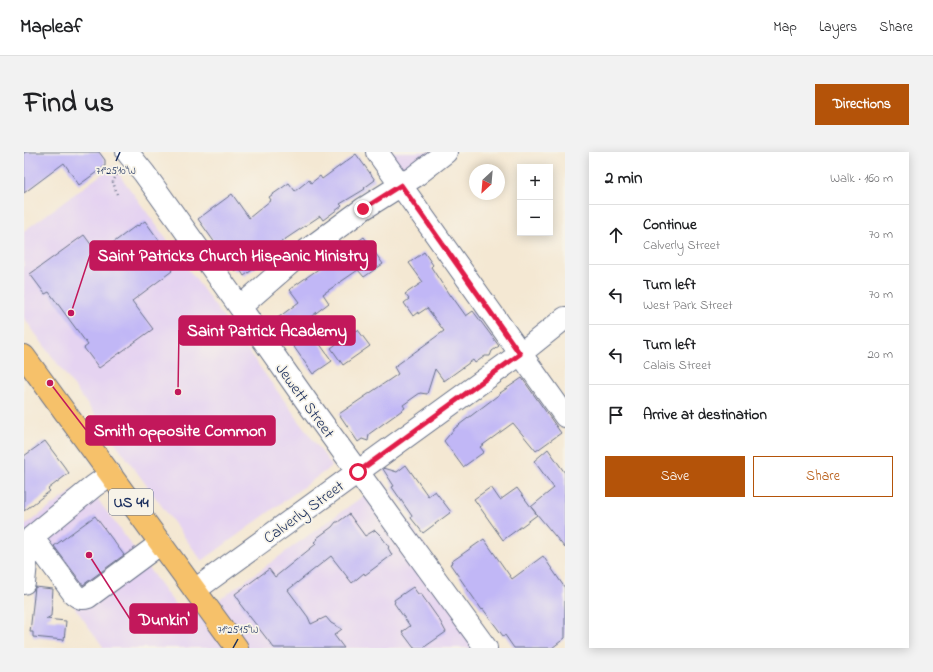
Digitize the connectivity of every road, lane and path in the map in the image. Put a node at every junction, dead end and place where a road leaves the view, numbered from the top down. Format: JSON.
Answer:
{"nodes":[{"id":1,"x":377,"y":152,"type":"edge"},
{"id":2,"x":446,"y":152,"type":"edge"},
{"id":3,"x":123,"y":160,"type":"edge"},
{"id":4,"x":401,"y":185,"type":"junction"},
{"id":5,"x":117,"y":194,"type":"dead end"},
{"id":6,"x":240,"y":307,"type":"junction"},
{"id":7,"x":565,"y":318,"type":"edge"},
{"id":8,"x":520,"y":354,"type":"junction"},
{"id":9,"x":24,"y":356,"type":"edge"},
{"id":10,"x":565,"y":416,"type":"edge"},
{"id":11,"x":358,"y":472,"type":"junction"},
{"id":12,"x":111,"y":474,"type":"junction"},
{"id":13,"x":32,"y":537,"type":"junction"},
{"id":14,"x":161,"y":543,"type":"junction"},
{"id":15,"x":24,"y":583,"type":"edge"},
{"id":16,"x":195,"y":590,"type":"junction"},
{"id":17,"x":237,"y":648,"type":"edge"},
{"id":18,"x":486,"y":648,"type":"edge"}],
"edges":[{"from":1,"to":4,"type":"street"},
{"from":2,"to":4,"type":"street"},
{"from":3,"to":5,"type":"path"},
{"from":3,"to":6,"type":"street","name":"Jewett Street"},
{"from":4,"to":6,"type":"street"},
{"from":4,"to":8,"type":"street"},
{"from":6,"to":11,"type":"street","name":"Jewett Street"},
{"from":7,"to":8,"type":"street","name":"Calverly Street"},
{"from":8,"to":10,"type":"street"},
{"from":8,"to":11,"type":"street","name":"Calverly Street"},
{"from":9,"to":12,"type":"main road","number":"US 44"},
{"from":11,"to":16,"type":"street","name":"Calverly Street"},
{"from":11,"to":18,"type":"street","name":"Jewett Street"},
{"from":12,"to":13,"type":"street"},
{"from":12,"to":14,"type":"main road","number":"US 44"},
{"from":13,"to":14,"type":"street"},
{"from":13,"to":15,"type":"street"},
{"from":14,"to":16,"type":"main road","number":"US 44"},
{"from":16,"to":17,"type":"main road","number":"US 44"}]}
